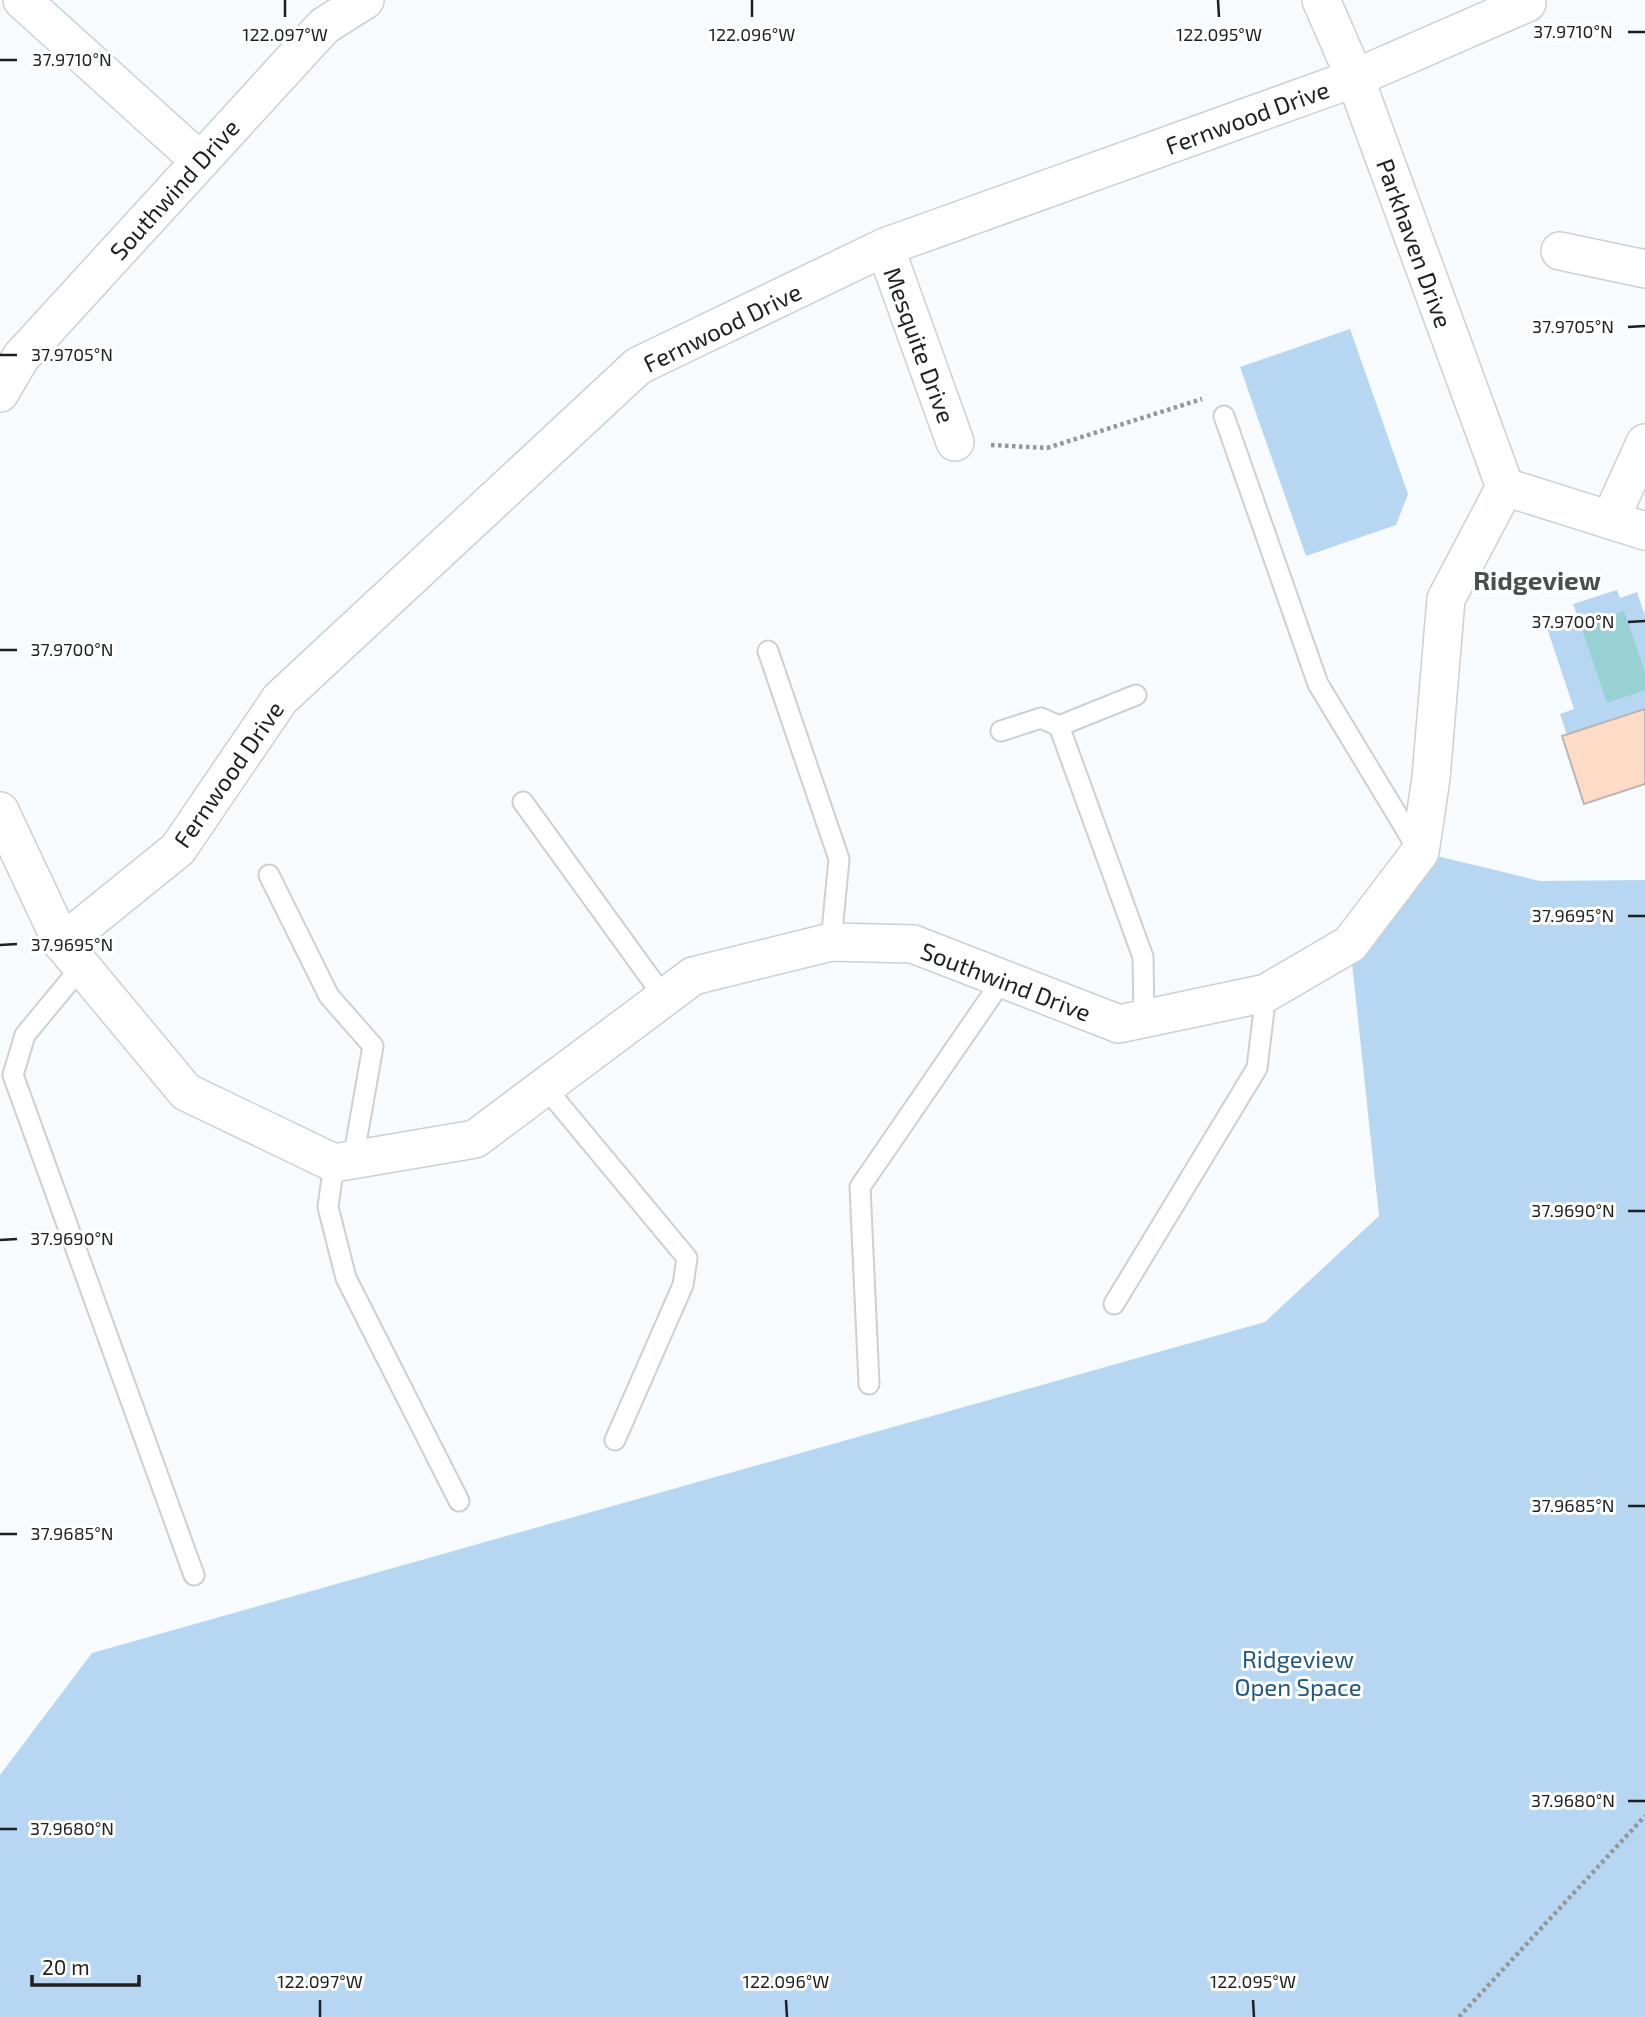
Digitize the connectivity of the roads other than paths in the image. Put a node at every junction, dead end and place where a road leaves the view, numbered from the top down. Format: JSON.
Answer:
{"nodes":[{"id":1,"x":22,"y":0,"type":"edge"},
{"id":2,"x":365,"y":0,"type":"edge"},
{"id":3,"x":1321,"y":0,"type":"edge"},
{"id":4,"x":1527,"y":3,"type":"dead end"},
{"id":5,"x":1355,"y":79,"type":"junction"},
{"id":6,"x":200,"y":161,"type":"junction"},
{"id":7,"x":885,"y":247,"type":"junction"},
{"id":8,"x":1560,"y":251,"type":"dead end"},
{"id":9,"x":1645,"y":269,"type":"edge"},
{"id":10,"x":0,"y":393,"type":"edge"},
{"id":11,"x":1224,"y":416,"type":"road end"},
{"id":12,"x":955,"y":442,"type":"road end"},
{"id":13,"x":1645,"y":443,"type":"edge"},
{"id":14,"x":1504,"y":487,"type":"junction"},
{"id":15,"x":1610,"y":520,"type":"junction"},
{"id":16,"x":1645,"y":531,"type":"edge"},
{"id":17,"x":768,"y":651,"type":"dead end"},
{"id":18,"x":1136,"y":695,"type":"dead end"},
{"id":19,"x":1059,"y":726,"type":"junction"},
{"id":20,"x":1001,"y":731,"type":"dead end"},
{"id":21,"x":523,"y":802,"type":"dead end"},
{"id":22,"x":0,"y":811,"type":"edge"},
{"id":23,"x":1420,"y":852,"type":"junction"},
{"id":24,"x":269,"y":875,"type":"dead end"},
{"id":25,"x":831,"y":942,"type":"junction"},
{"id":26,"x":72,"y":955,"type":"junction"},
{"id":27,"x":1003,"y":979,"type":"junction"},
{"id":28,"x":1266,"y":993,"type":"junction"},
{"id":29,"x":664,"y":998,"type":"junction"},
{"id":30,"x":1144,"y":1019,"type":"junction"},
{"id":31,"x":545,"y":1087,"type":"junction"},
{"id":32,"x":343,"y":1161,"type":"junction"},
{"id":33,"x":1114,"y":1304,"type":"dead end"},
{"id":34,"x":869,"y":1384,"type":"dead end"},
{"id":35,"x":615,"y":1440,"type":"dead end"},
{"id":36,"x":459,"y":1501,"type":"dead end"},
{"id":37,"x":194,"y":1575,"type":"dead end"}],
"edges":[{"from":1,"to":6,"type":"street"},
{"from":2,"to":6,"type":"street","name":"Southwind Drive"},
{"from":3,"to":5,"type":"street","name":"Parkhaven Drive"},
{"from":4,"to":5,"type":"street","name":"Fernwood Drive"},
{"from":5,"to":7,"type":"street","name":"Fernwood Drive"},
{"from":5,"to":14,"type":"street","name":"Parkhaven Drive"},
{"from":6,"to":10,"type":"street","name":"Southwind Drive"},
{"from":7,"to":12,"type":"street","name":"Mesquite Drive"},
{"from":7,"to":26,"type":"street","name":"Fernwood Drive"},
{"from":8,"to":9,"type":"street"},
{"from":11,"to":23,"type":"lane"},
{"from":13,"to":15,"type":"street"},
{"from":14,"to":15,"type":"street"},
{"from":14,"to":23,"type":"street","name":"Southwind Drive"},
{"from":15,"to":16,"type":"street"},
{"from":17,"to":25,"type":"lane"},
{"from":18,"to":19,"type":"lane"},
{"from":19,"to":20,"type":"lane"},
{"from":19,"to":30,"type":"lane"},
{"from":21,"to":29,"type":"lane"},
{"from":22,"to":26,"type":"street"},
{"from":23,"to":28,"type":"street","name":"Southwind Drive"},
{"from":24,"to":32,"type":"lane"},
{"from":25,"to":27,"type":"street","name":"Southwind Drive"},
{"from":25,"to":29,"type":"street","name":"Southwind Drive"},
{"from":26,"to":32,"type":"street"},
{"from":26,"to":37,"type":"lane"},
{"from":27,"to":30,"type":"street","name":"Southwind Drive"},
{"from":27,"to":34,"type":"lane"},
{"from":28,"to":30,"type":"street","name":"Southwind Drive"},
{"from":28,"to":33,"type":"lane"},
{"from":29,"to":31,"type":"street","name":"Southwind Drive"},
{"from":31,"to":32,"type":"street","name":"Southwind Drive"},
{"from":31,"to":35,"type":"lane"},
{"from":32,"to":36,"type":"lane"}]}
